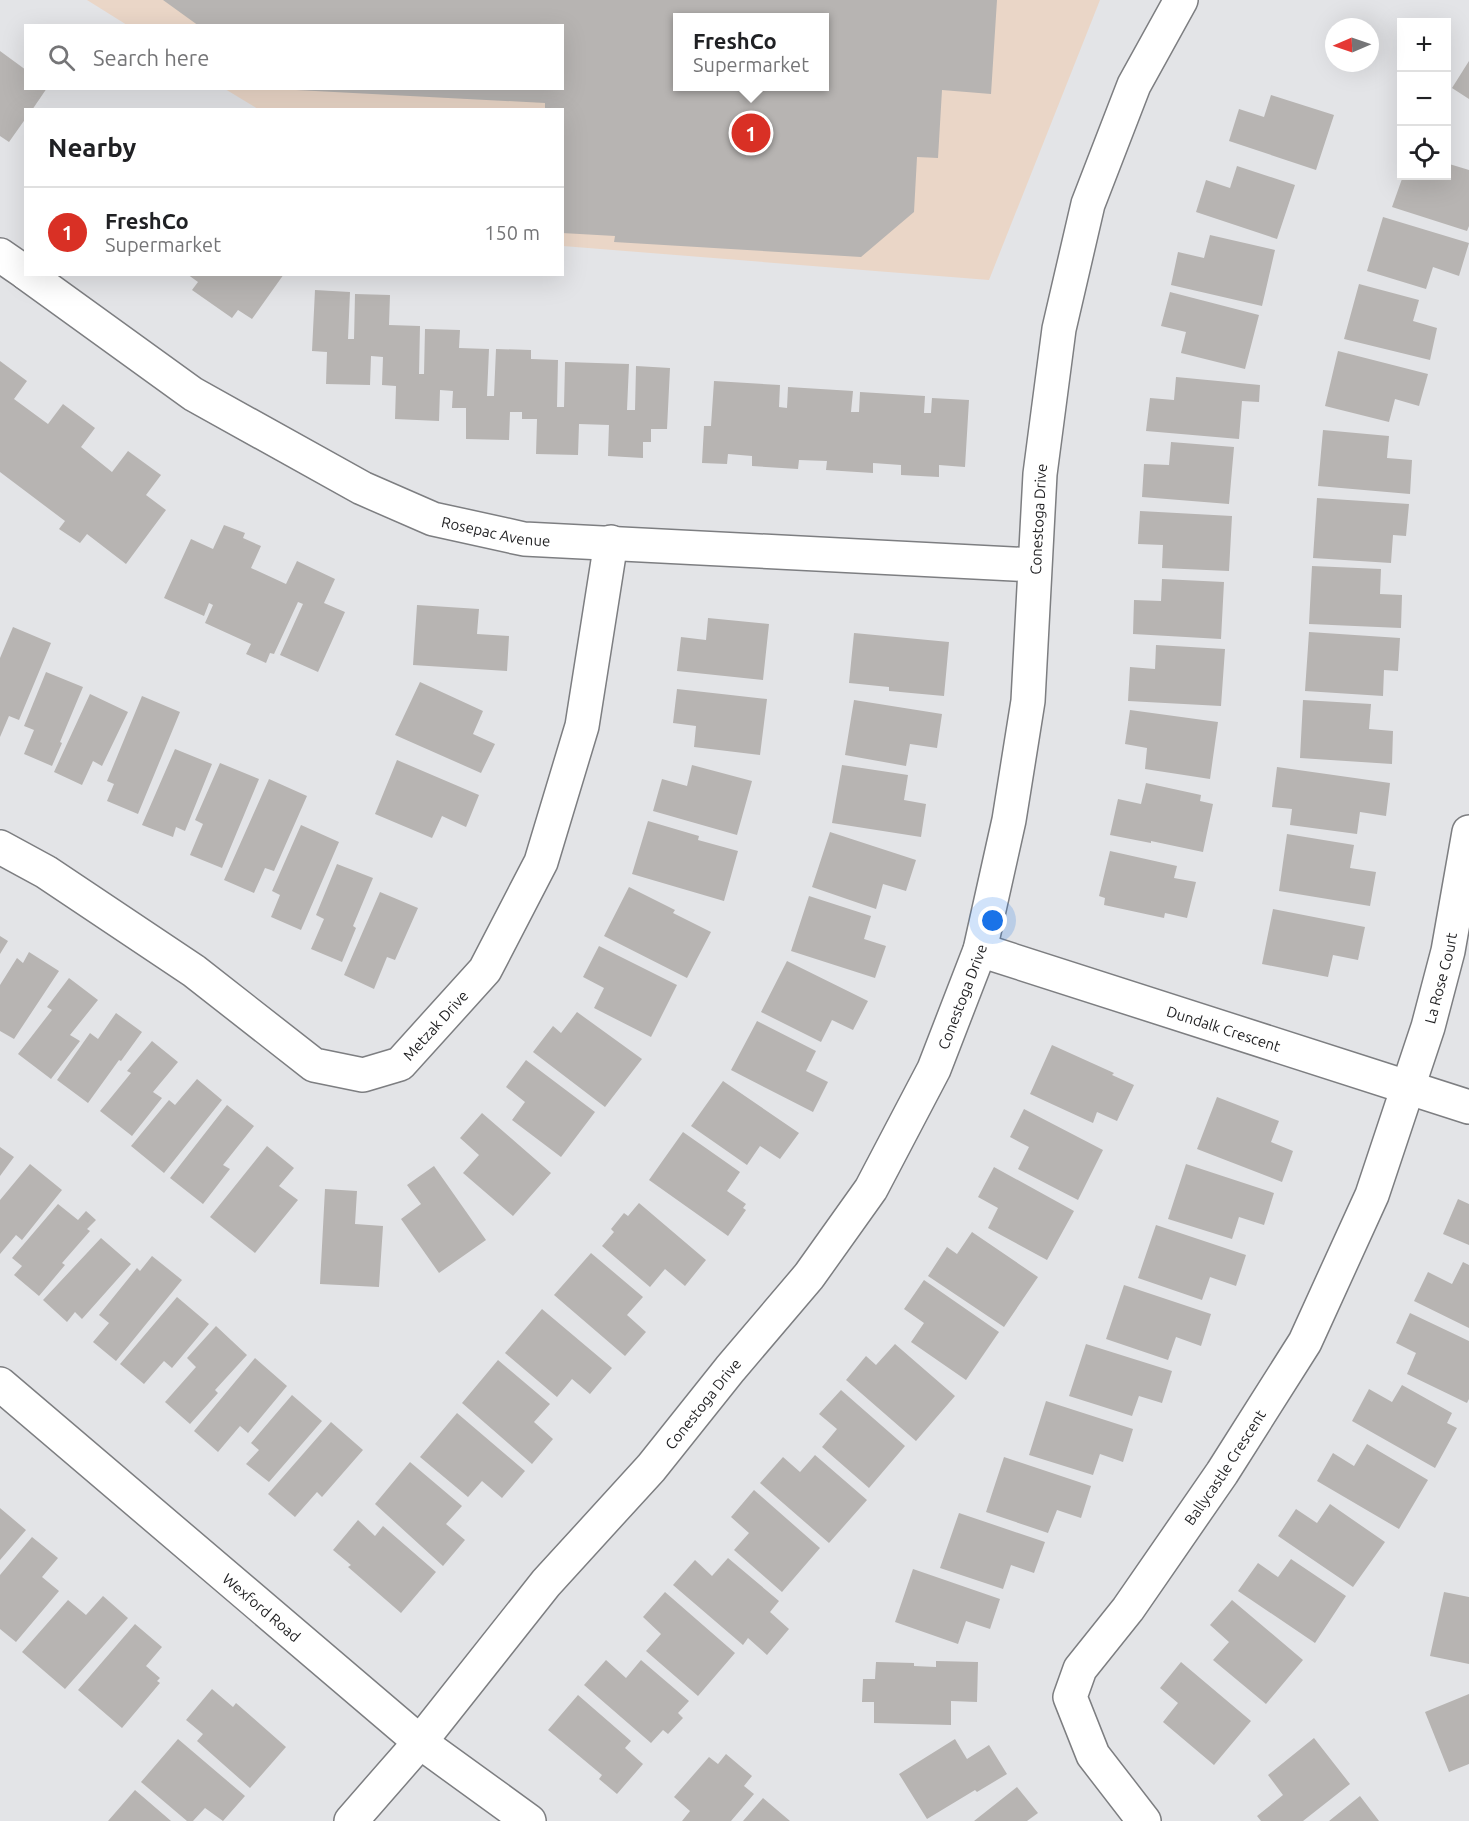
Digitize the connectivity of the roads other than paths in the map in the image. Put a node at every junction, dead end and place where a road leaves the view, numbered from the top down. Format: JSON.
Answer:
{"nodes":[{"id":1,"x":1180,"y":0,"type":"edge"},
{"id":2,"x":0,"y":255,"type":"edge"},
{"id":3,"x":24,"y":273,"type":"edge"},
{"id":4,"x":29,"y":276,"type":"edge"},
{"id":5,"x":610,"y":542,"type":"junction"},
{"id":6,"x":1034,"y":565,"type":"junction"},
{"id":7,"x":1469,"y":832,"type":"edge"},
{"id":8,"x":0,"y":847,"type":"edge"},
{"id":9,"x":980,"y":950,"type":"junction"},
{"id":10,"x":1408,"y":1087,"type":"junction"},
{"id":11,"x":1469,"y":1107,"type":"edge"},
{"id":12,"x":0,"y":1384,"type":"edge"},
{"id":13,"x":420,"y":1742,"type":"junction"},
{"id":14,"x":351,"y":1821,"type":"edge"},
{"id":15,"x":529,"y":1821,"type":"edge"},
{"id":16,"x":1144,"y":1821,"type":"edge"}],
"edges":[{"from":1,"to":6,"type":"street","name":"Conestoga Drive"},
{"from":2,"to":3,"type":"street","name":"Rosepac Avenue"},
{"from":4,"to":5,"type":"street","name":"Rosepac Avenue"},
{"from":5,"to":6,"type":"street","name":"Rosepac Avenue"},
{"from":5,"to":8,"type":"street","name":"Metzak Drive"},
{"from":6,"to":9,"type":"street","name":"Conestoga Drive"},
{"from":7,"to":10,"type":"street","name":"La Rose Court"},
{"from":9,"to":10,"type":"street","name":"Dundalk Crescent"},
{"from":9,"to":13,"type":"street","name":"Conestoga Drive"},
{"from":10,"to":11,"type":"street","name":"Dundalk Crescent"},
{"from":10,"to":16,"type":"street","name":"Ballycastle Crescent"},
{"from":12,"to":13,"type":"street","name":"Wexford Road"},
{"from":13,"to":14,"type":"street","name":"Conestoga Drive"},
{"from":13,"to":15,"type":"street","name":"Wexford Road"}]}
